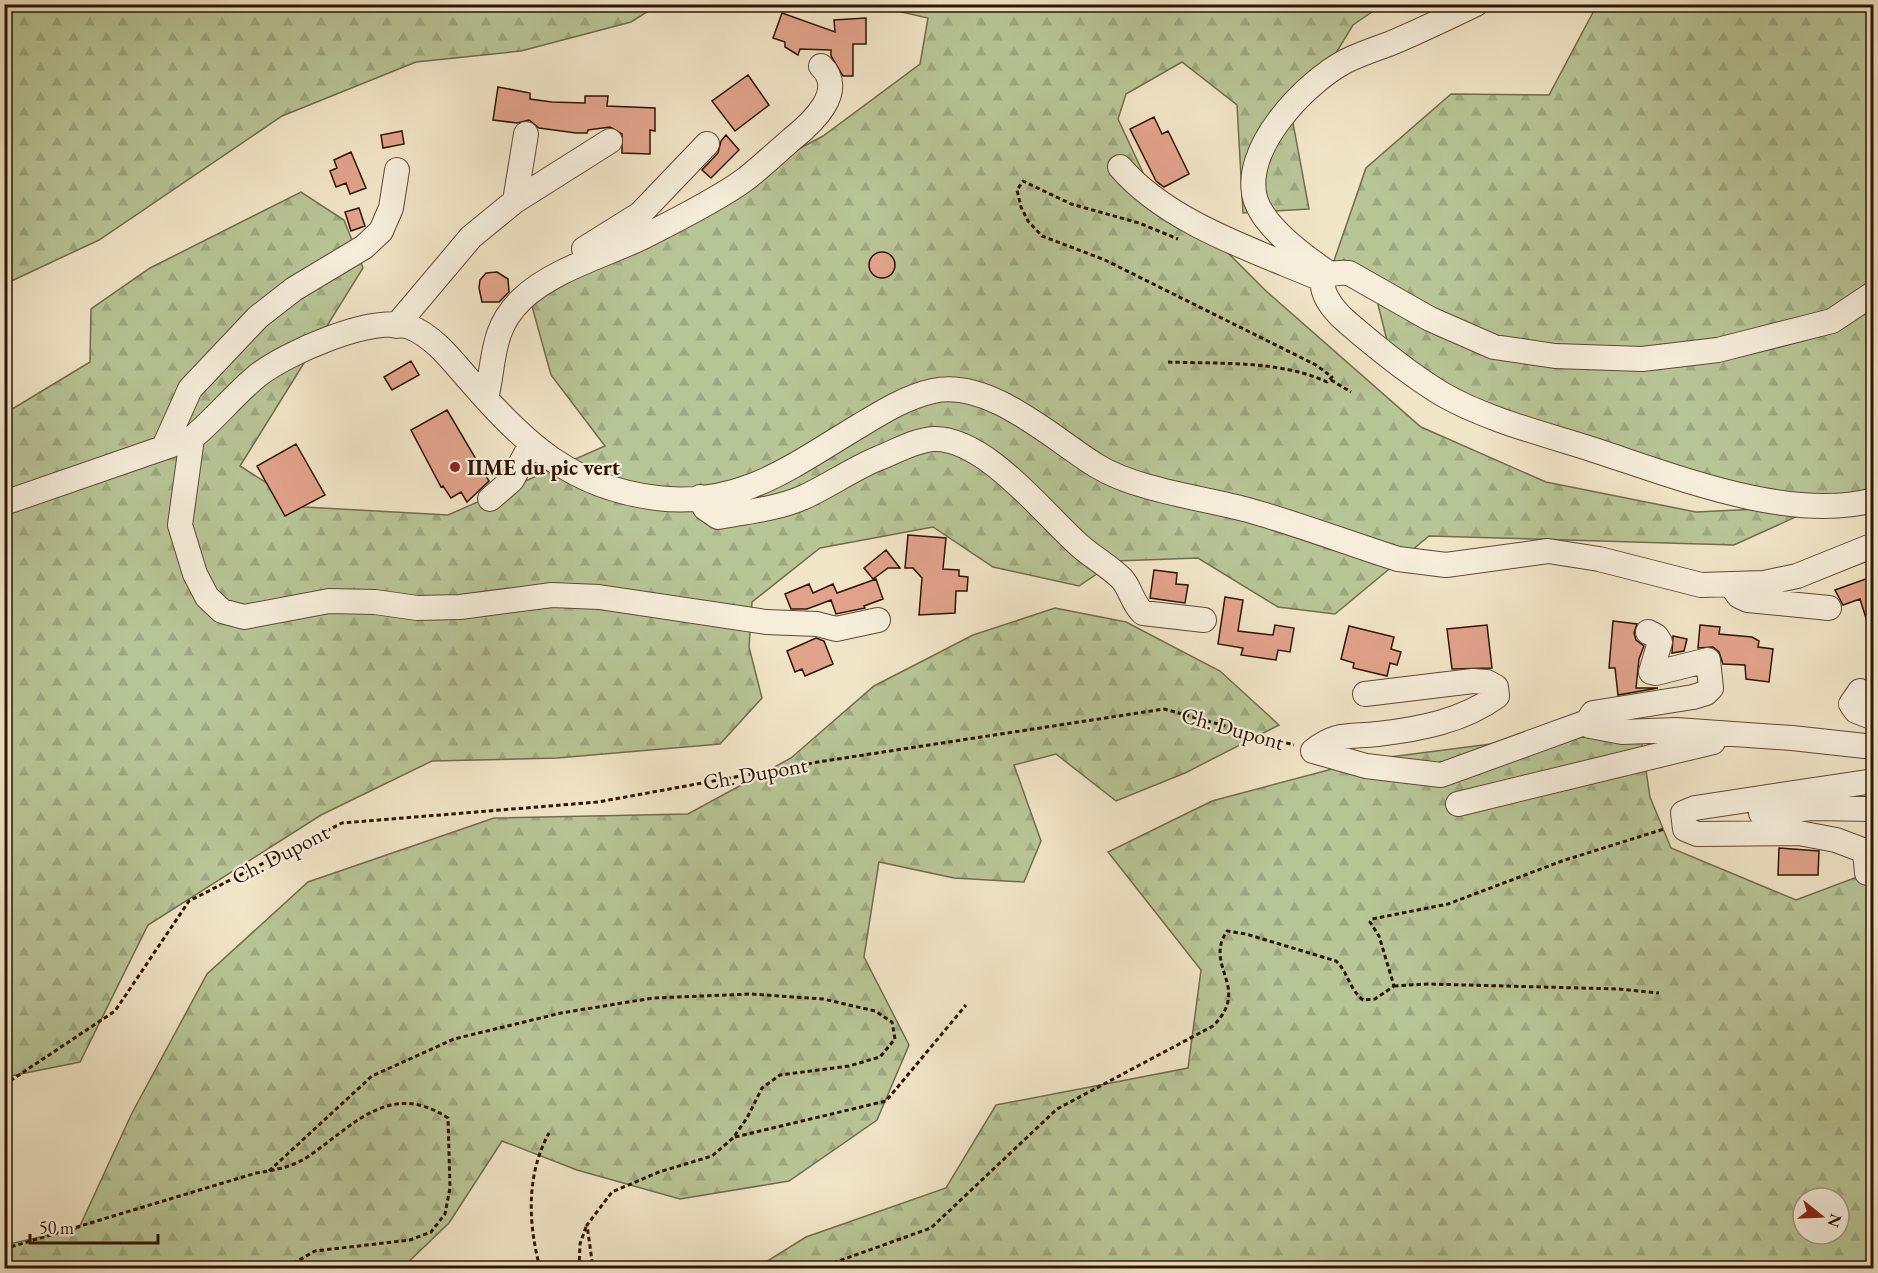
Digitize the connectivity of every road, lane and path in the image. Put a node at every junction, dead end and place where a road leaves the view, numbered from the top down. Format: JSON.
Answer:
{"nodes":[{"id":1,"x":1476,"y":4,"type":"edge"},
{"id":2,"x":821,"y":66,"type":"dead end"},
{"id":3,"x":526,"y":134,"type":"dead end"},
{"id":4,"x":610,"y":141,"type":"dead end"},
{"id":5,"x":707,"y":144,"type":"dead end"},
{"id":6,"x":1120,"y":166,"type":"dead end"},
{"id":7,"x":397,"y":171,"type":"dead end"},
{"id":8,"x":514,"y":201,"type":"junction"},
{"id":9,"x":1183,"y":241,"type":"dead end"},
{"id":10,"x":1327,"y":277,"type":"junction"},
{"id":11,"x":1874,"y":293,"type":"edge"},
{"id":12,"x":522,"y":299,"type":"junction"},
{"id":13,"x":396,"y":326,"type":"junction"},
{"id":14,"x":495,"y":339,"type":"junction"},
{"id":15,"x":1168,"y":362,"type":"dead end"},
{"id":16,"x":466,"y":377,"type":"junction"},
{"id":17,"x":1331,"y":380,"type":"junction"},
{"id":18,"x":1351,"y":392,"type":"dead end"},
{"id":19,"x":486,"y":399,"type":"junction"},
{"id":20,"x":192,"y":438,"type":"junction"},
{"id":21,"x":531,"y":444,"type":"junction"},
{"id":22,"x":164,"y":447,"type":"junction"},
{"id":23,"x":700,"y":497,"type":"junction"},
{"id":24,"x":490,"y":499,"type":"dead end"},
{"id":25,"x":1874,"y":500,"type":"edge"},
{"id":26,"x":4,"y":503,"type":"edge"},
{"id":27,"x":1874,"y":545,"type":"edge"},
{"id":28,"x":1730,"y":584,"type":"junction"},
{"id":29,"x":1829,"y":608,"type":"dead end"},
{"id":30,"x":878,"y":620,"type":"dead end"},
{"id":31,"x":1204,"y":620,"type":"dead end"},
{"id":32,"x":1648,"y":632,"type":"dead end"},
{"id":33,"x":1860,"y":691,"type":"dead end"},
{"id":34,"x":1365,"y":694,"type":"dead end"},
{"id":35,"x":1874,"y":718,"type":"edge"},
{"id":36,"x":1587,"y":722,"type":"junction"},
{"id":37,"x":1732,"y":736,"type":"junction"},
{"id":38,"x":1874,"y":747,"type":"edge"},
{"id":39,"x":1313,"y":751,"type":"junction"},
{"id":40,"x":1874,"y":781,"type":"edge"},
{"id":41,"x":1458,"y":804,"type":"dead end"},
{"id":42,"x":1724,"y":804,"type":"junction"},
{"id":43,"x":1874,"y":809,"type":"edge"},
{"id":44,"x":1682,"y":823,"type":"junction"},
{"id":45,"x":1867,"y":873,"type":"dead end"},
{"id":46,"x":1394,"y":986,"type":"junction"},
{"id":47,"x":1659,"y":993,"type":"dead end"},
{"id":48,"x":966,"y":1005,"type":"dead end"},
{"id":49,"x":4,"y":1085,"type":"edge"},
{"id":50,"x":549,"y":1133,"type":"dead end"},
{"id":51,"x":733,"y":1138,"type":"junction"},
{"id":52,"x":269,"y":1171,"type":"junction"},
{"id":53,"x":587,"y":1225,"type":"junction"},
{"id":54,"x":4,"y":1249,"type":"edge"},
{"id":55,"x":285,"y":1269,"type":"edge"},
{"id":56,"x":540,"y":1269,"type":"edge"},
{"id":57,"x":579,"y":1269,"type":"edge"},
{"id":58,"x":593,"y":1269,"type":"edge"},
{"id":59,"x":819,"y":1269,"type":"edge"}],
"edges":[{"from":1,"to":10,"type":"street"},
{"from":2,"to":12,"type":"street"},
{"from":3,"to":8,"type":"street"},
{"from":4,"to":8,"type":"street"},
{"from":5,"to":12,"type":"street"},
{"from":6,"to":10,"type":"street"},
{"from":7,"to":22,"type":"street"},
{"from":8,"to":13,"type":"street"},
{"from":9,"to":17,"type":"path"},
{"from":10,"to":11,"type":"street"},
{"from":10,"to":25,"type":"street"},
{"from":12,"to":14,"type":"street"},
{"from":13,"to":16,"type":"street"},
{"from":13,"to":20,"type":"street"},
{"from":14,"to":16,"type":"street"},
{"from":14,"to":19,"type":"street"},
{"from":15,"to":17,"type":"path"},
{"from":16,"to":19,"type":"street"},
{"from":17,"to":18,"type":"path"},
{"from":19,"to":21,"type":"street"},
{"from":20,"to":22,"type":"street"},
{"from":20,"to":30,"type":"street"},
{"from":21,"to":23,"type":"street"},
{"from":21,"to":24,"type":"street"},
{"from":22,"to":26,"type":"street"},
{"from":23,"to":28,"type":"street"},
{"from":23,"to":31,"type":"street"},
{"from":27,"to":28,"type":"street"},
{"from":28,"to":29,"type":"street"},
{"from":32,"to":36,"type":"street","name":"Ch. Dupont"},
{"from":33,"to":35,"type":"street"},
{"from":34,"to":39,"type":"street"},
{"from":36,"to":37,"type":"street"},
{"from":36,"to":39,"type":"street","name":"Ch. Dupont"},
{"from":37,"to":38,"type":"street"},
{"from":37,"to":41,"type":"street"},
{"from":39,"to":49,"type":"path","name":"Ch. Dupont"},
{"from":40,"to":42,"type":"street"},
{"from":42,"to":43,"type":"street"},
{"from":42,"to":44,"type":"street"},
{"from":44,"to":45,"type":"street"},
{"from":44,"to":46,"type":"path"},
{"from":46,"to":47,"type":"path"},
{"from":46,"to":59,"type":"path"},
{"from":48,"to":51,"type":"path"},
{"from":50,"to":56,"type":"path"},
{"from":51,"to":52,"type":"path"},
{"from":51,"to":53,"type":"path"},
{"from":52,"to":54,"type":"path"},
{"from":52,"to":55,"type":"path"},
{"from":53,"to":57,"type":"path"},
{"from":53,"to":58,"type":"path"}]}
